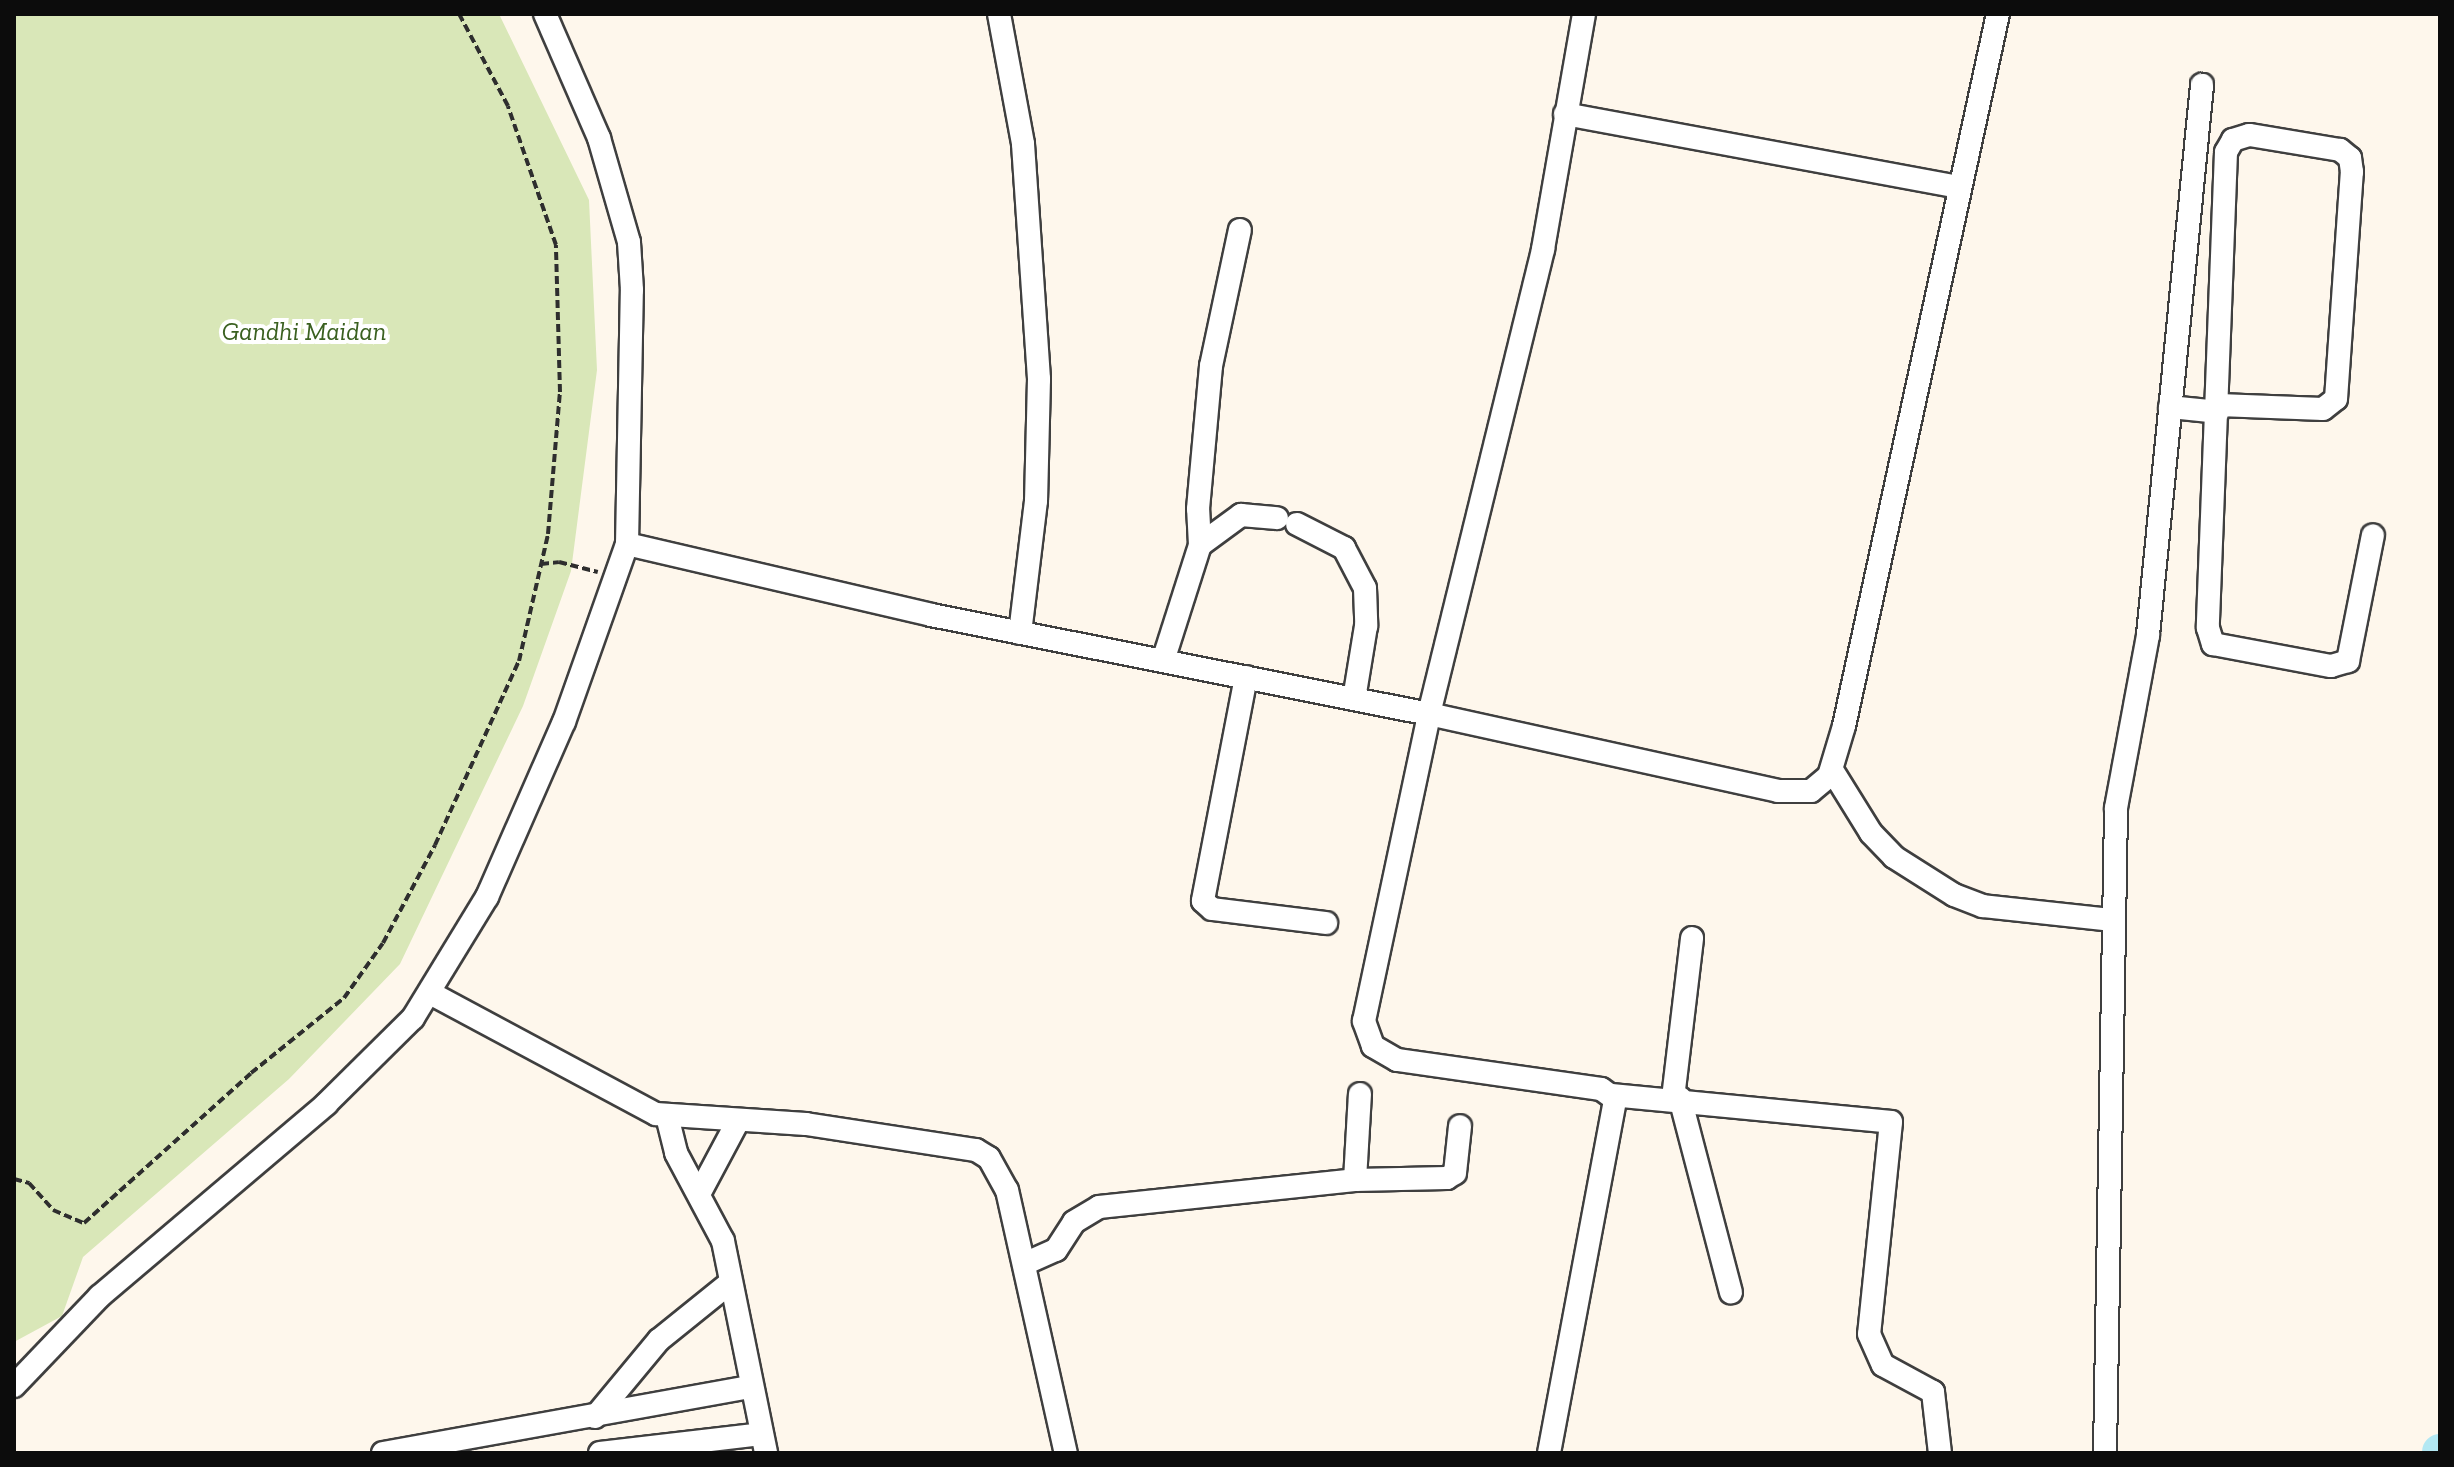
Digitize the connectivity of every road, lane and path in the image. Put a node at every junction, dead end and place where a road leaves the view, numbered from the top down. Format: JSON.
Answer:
{"nodes":[{"id":1,"x":459,"y":14,"type":"edge"},
{"id":2,"x":545,"y":14,"type":"edge"},
{"id":3,"x":999,"y":14,"type":"edge"},
{"id":4,"x":1584,"y":14,"type":"edge"},
{"id":5,"x":1998,"y":14,"type":"edge"},
{"id":6,"x":2202,"y":85,"type":"dead end"},
{"id":7,"x":1565,"y":114,"type":"junction"},
{"id":8,"x":1957,"y":187,"type":"junction"},
{"id":9,"x":1240,"y":230,"type":"dead end"},
{"id":10,"x":2170,"y":407,"type":"junction"},
{"id":11,"x":2218,"y":408,"type":"junction"},
{"id":12,"x":2373,"y":535,"type":"dead end"},
{"id":13,"x":627,"y":544,"type":"junction"},
{"id":14,"x":1200,"y":545,"type":"junction"},
{"id":15,"x":541,"y":564,"type":"junction"},
{"id":16,"x":616,"y":577,"type":"junction"},
{"id":17,"x":1020,"y":633,"type":"junction"},
{"id":18,"x":1163,"y":661,"type":"junction"},
{"id":19,"x":1246,"y":677,"type":"junction"},
{"id":20,"x":1354,"y":699,"type":"junction"},
{"id":21,"x":1429,"y":714,"type":"junction"},
{"id":22,"x":1832,"y":770,"type":"junction"},
{"id":23,"x":2111,"y":920,"type":"junction"},
{"id":24,"x":1326,"y":923,"type":"dead end"},
{"id":25,"x":1692,"y":938,"type":"dead end"},
{"id":26,"x":430,"y":993,"type":"junction"},
{"id":27,"x":1360,"y":1094,"type":"dead end"},
{"id":28,"x":1612,"y":1095,"type":"junction"},
{"id":29,"x":1676,"y":1098,"type":"junction"},
{"id":30,"x":667,"y":1116,"type":"junction"},
{"id":31,"x":738,"y":1121,"type":"junction"},
{"id":32,"x":1460,"y":1126,"type":"dead end"},
{"id":33,"x":14,"y":1179,"type":"edge"},
{"id":34,"x":1355,"y":1180,"type":"junction"},
{"id":35,"x":699,"y":1194,"type":"junction"},
{"id":36,"x":1024,"y":1264,"type":"junction"},
{"id":37,"x":731,"y":1282,"type":"junction"},
{"id":38,"x":1731,"y":1292,"type":"dead end"},
{"id":39,"x":14,"y":1386,"type":"edge"},
{"id":40,"x":750,"y":1387,"type":"junction"},
{"id":41,"x":595,"y":1417,"type":"junction"},
{"id":42,"x":763,"y":1443,"type":"edge"},
{"id":43,"x":383,"y":1453,"type":"edge"},
{"id":44,"x":606,"y":1453,"type":"edge"},
{"id":45,"x":1066,"y":1453,"type":"edge"},
{"id":46,"x":1549,"y":1453,"type":"edge"},
{"id":47,"x":1940,"y":1453,"type":"edge"},
{"id":48,"x":2105,"y":1453,"type":"edge"}],
"edges":[{"from":1,"to":15,"type":"path"},
{"from":2,"to":13,"type":"street"},
{"from":3,"to":17,"type":"street"},
{"from":4,"to":7,"type":"street"},
{"from":5,"to":8,"type":"street"},
{"from":6,"to":10,"type":"street"},
{"from":7,"to":8,"type":"street"},
{"from":7,"to":21,"type":"street"},
{"from":8,"to":22,"type":"street"},
{"from":9,"to":14,"type":"street"},
{"from":10,"to":11,"type":"street"},
{"from":10,"to":23,"type":"street"},
{"from":11,"to":11,"type":"street"},
{"from":11,"to":12,"type":"street"},
{"from":13,"to":16,"type":"street"},
{"from":13,"to":17,"type":"street"},
{"from":14,"to":18,"type":"street"},
{"from":14,"to":20,"type":"street"},
{"from":15,"to":16,"type":"path"},
{"from":15,"to":33,"type":"path"},
{"from":16,"to":26,"type":"street"},
{"from":17,"to":18,"type":"street"},
{"from":18,"to":19,"type":"street"},
{"from":19,"to":20,"type":"street"},
{"from":19,"to":24,"type":"street"},
{"from":20,"to":21,"type":"street"},
{"from":21,"to":22,"type":"street"},
{"from":21,"to":28,"type":"street"},
{"from":22,"to":23,"type":"street"},
{"from":23,"to":48,"type":"street"},
{"from":25,"to":29,"type":"street"},
{"from":26,"to":30,"type":"street"},
{"from":26,"to":39,"type":"street"},
{"from":27,"to":34,"type":"street"},
{"from":28,"to":29,"type":"street"},
{"from":28,"to":46,"type":"street"},
{"from":29,"to":38,"type":"street"},
{"from":29,"to":47,"type":"street"},
{"from":30,"to":31,"type":"street"},
{"from":30,"to":35,"type":"street"},
{"from":31,"to":35,"type":"street"},
{"from":31,"to":36,"type":"street"},
{"from":32,"to":34,"type":"street"},
{"from":34,"to":36,"type":"street"},
{"from":35,"to":37,"type":"street"},
{"from":36,"to":45,"type":"street"},
{"from":37,"to":40,"type":"street"},
{"from":37,"to":41,"type":"street"},
{"from":40,"to":41,"type":"street"},
{"from":40,"to":42,"type":"street"},
{"from":41,"to":43,"type":"street"},
{"from":42,"to":44,"type":"street"}]}
